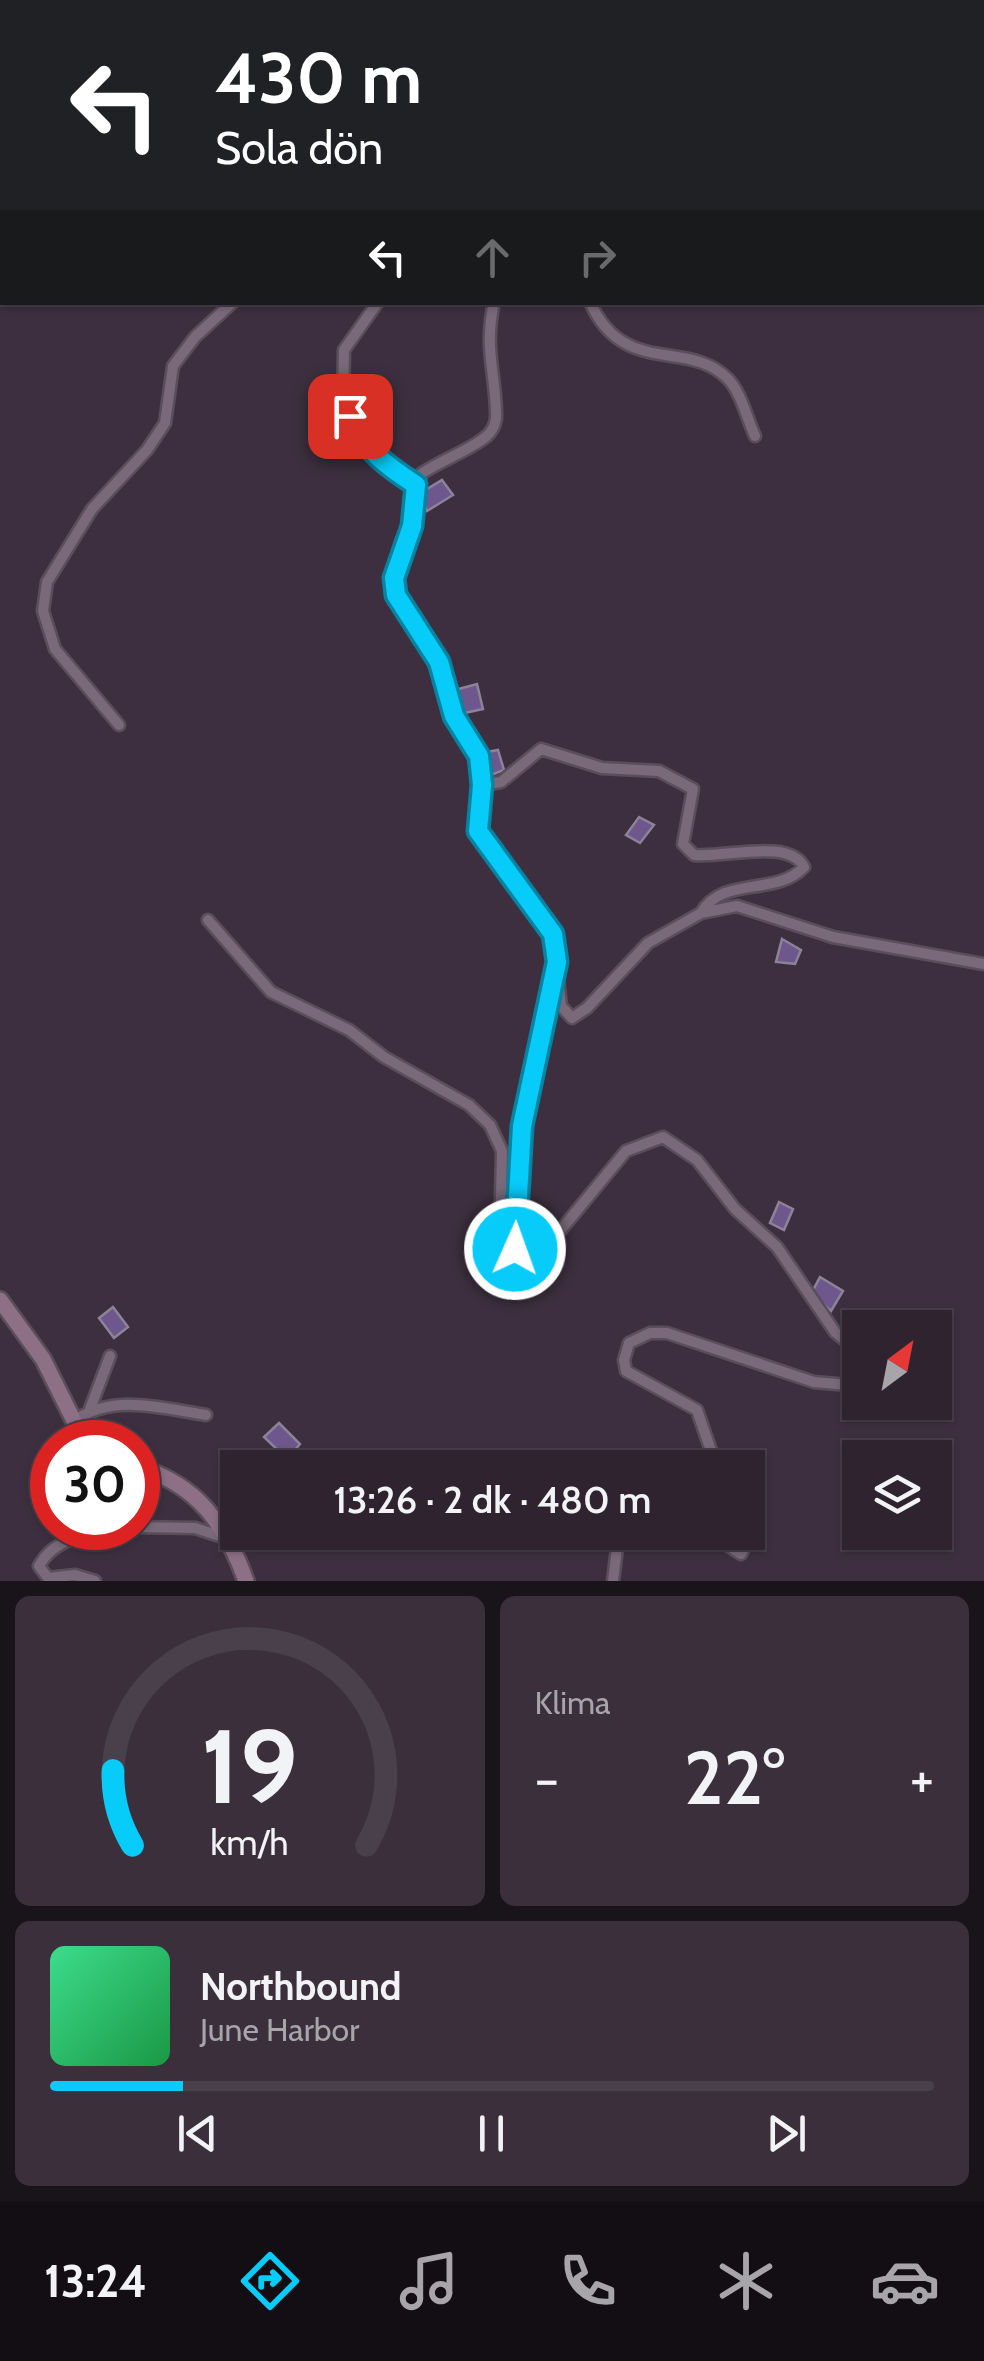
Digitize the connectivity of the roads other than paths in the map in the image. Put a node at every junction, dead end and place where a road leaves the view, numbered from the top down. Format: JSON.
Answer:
{"nodes":[{"id":1,"x":230,"y":305,"type":"edge"},
{"id":2,"x":376,"y":305,"type":"edge"},
{"id":3,"x":494,"y":305,"type":"edge"},
{"id":4,"x":591,"y":305,"type":"edge"},
{"id":5,"x":755,"y":436,"type":"dead end"},
{"id":6,"x":416,"y":485,"type":"junction"},
{"id":7,"x":119,"y":725,"type":"dead end"},
{"id":8,"x":482,"y":785,"type":"junction"},
{"id":9,"x":701,"y":914,"type":"junction"},
{"id":10,"x":208,"y":920,"type":"dead end"},
{"id":11,"x":557,"y":962,"type":"junction"},
{"id":12,"x":984,"y":964,"type":"edge"},
{"id":13,"x":514,"y":1265,"type":"junction"},
{"id":14,"x":0,"y":1300,"type":"edge"},
{"id":15,"x":842,"y":1338,"type":"edge"},
{"id":16,"x":110,"y":1356,"type":"dead end"},
{"id":17,"x":842,"y":1384,"type":"edge"},
{"id":18,"x":90,"y":1409,"type":"junction"},
{"id":19,"x":206,"y":1415,"type":"dead end"},
{"id":20,"x":73,"y":1420,"type":"edge"},
{"id":21,"x":75,"y":1420,"type":"edge"},
{"id":22,"x":711,"y":1450,"type":"edge"},
{"id":23,"x":160,"y":1478,"type":"edge"},
{"id":24,"x":220,"y":1525,"type":"edge"},
{"id":25,"x":160,"y":1527,"type":"edge"},
{"id":26,"x":220,"y":1536,"type":"edge"},
{"id":27,"x":47,"y":1550,"type":"edge"},
{"id":28,"x":235,"y":1550,"type":"edge"},
{"id":29,"x":617,"y":1550,"type":"edge"},
{"id":30,"x":95,"y":1581,"type":"edge"},
{"id":31,"x":246,"y":1581,"type":"edge"},
{"id":32,"x":614,"y":1581,"type":"edge"}],
"edges":[{"from":1,"to":7,"type":"street"},
{"from":2,"to":6,"type":"street"},
{"from":3,"to":6,"type":"street"},
{"from":4,"to":5,"type":"street"},
{"from":6,"to":8,"type":"street"},
{"from":8,"to":9,"type":"street"},
{"from":8,"to":11,"type":"street"},
{"from":9,"to":11,"type":"street"},
{"from":9,"to":12,"type":"street"},
{"from":10,"to":13,"type":"street"},
{"from":11,"to":13,"type":"street"},
{"from":13,"to":15,"type":"street"},
{"from":14,"to":20,"type":"street"},
{"from":16,"to":18,"type":"street"},
{"from":17,"to":22,"type":"street"},
{"from":18,"to":19,"type":"street"},
{"from":18,"to":21,"type":"street"},
{"from":23,"to":24,"type":"street"},
{"from":25,"to":26,"type":"street"},
{"from":27,"to":30,"type":"street"},
{"from":28,"to":31,"type":"street"},
{"from":29,"to":32,"type":"street"}]}
